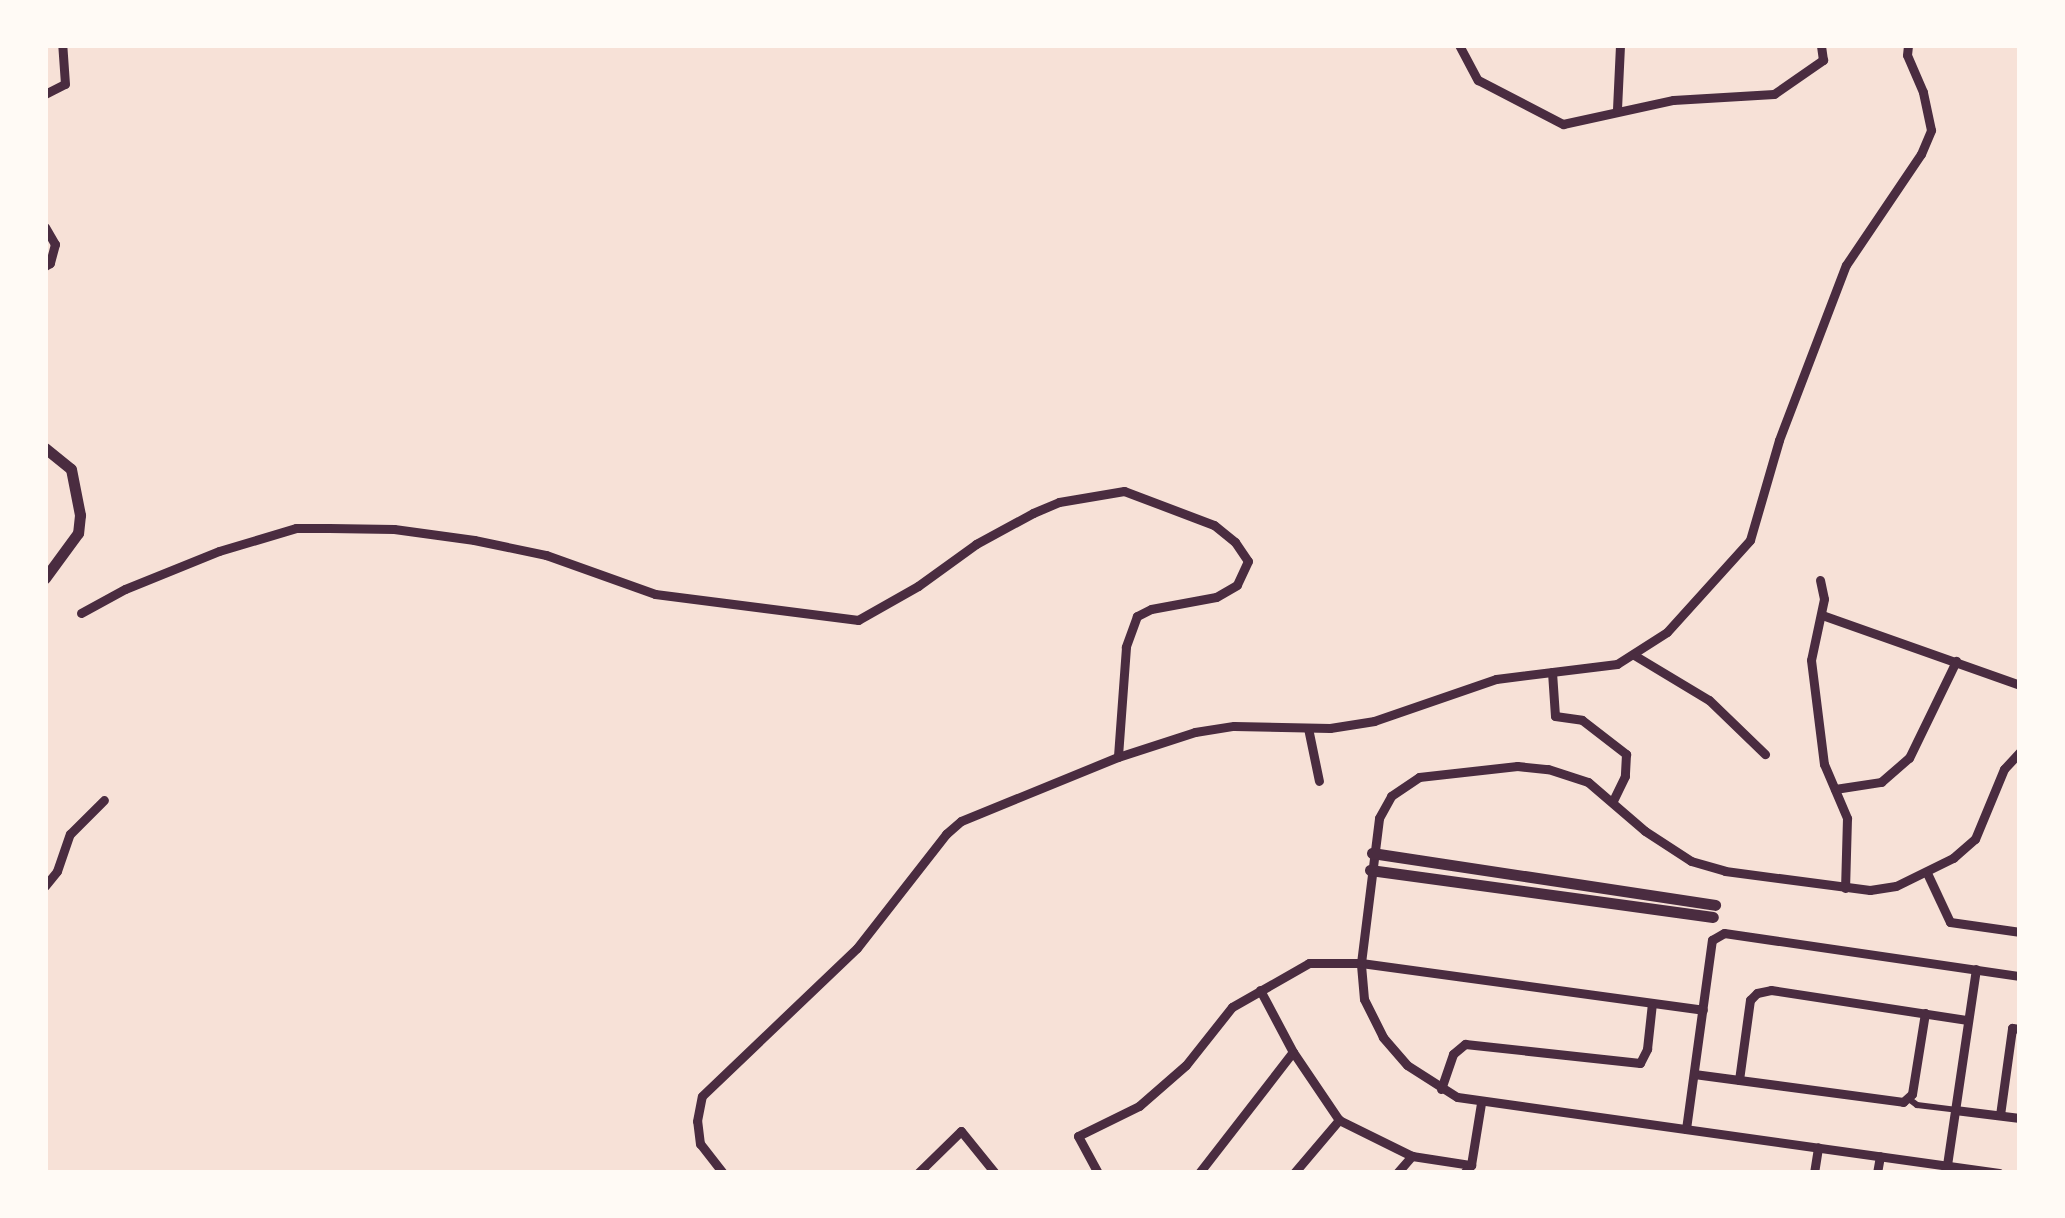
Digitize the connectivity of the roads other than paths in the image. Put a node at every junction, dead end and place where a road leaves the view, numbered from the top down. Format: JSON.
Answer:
{"nodes":[{"id":1,"x":62,"y":45,"type":"edge"},
{"id":2,"x":1460,"y":45,"type":"edge"},
{"id":3,"x":1620,"y":45,"type":"edge"},
{"id":4,"x":1821,"y":45,"type":"edge"},
{"id":5,"x":1908,"y":45,"type":"edge"},
{"id":6,"x":45,"y":94,"type":"edge"},
{"id":7,"x":1618,"y":109,"type":"junction"},
{"id":8,"x":45,"y":227,"type":"edge"},
{"id":9,"x":45,"y":266,"type":"edge"},
{"id":10,"x":48,"y":448,"type":"edge"},
{"id":11,"x":45,"y":578,"type":"edge"},
{"id":12,"x":1820,"y":580,"type":"dead end"},
{"id":13,"x":81,"y":614,"type":"dead end"},
{"id":14,"x":1822,"y":615,"type":"junction"},
{"id":15,"x":1634,"y":655,"type":"junction"},
{"id":16,"x":1956,"y":661,"type":"junction"},
{"id":17,"x":1552,"y":672,"type":"junction"},
{"id":18,"x":2020,"y":685,"type":"edge"},
{"id":19,"x":1308,"y":728,"type":"junction"},
{"id":20,"x":2020,"y":752,"type":"edge"},
{"id":21,"x":1766,"y":754,"type":"dead end"},
{"id":22,"x":1118,"y":757,"type":"junction"},
{"id":23,"x":1318,"y":782,"type":"dead end"},
{"id":24,"x":1835,"y":789,"type":"junction"},
{"id":25,"x":104,"y":800,"type":"dead end"},
{"id":26,"x":1613,"y":800,"type":"junction"},
{"id":27,"x":1372,"y":853,"type":"junction"},
{"id":28,"x":1370,"y":870,"type":"junction"},
{"id":29,"x":1927,"y":873,"type":"junction"},
{"id":30,"x":45,"y":886,"type":"edge"},
{"id":31,"x":1845,"y":888,"type":"junction"},
{"id":32,"x":2020,"y":932,"type":"edge"},
{"id":33,"x":1362,"y":963,"type":"junction"},
{"id":34,"x":1976,"y":969,"type":"junction"},
{"id":35,"x":2020,"y":976,"type":"edge"},
{"id":36,"x":1260,"y":990,"type":"junction"},
{"id":37,"x":1652,"y":1003,"type":"junction"},
{"id":38,"x":1703,"y":1010,"type":"junction"},
{"id":39,"x":1925,"y":1013,"type":"junction"},
{"id":40,"x":1968,"y":1020,"type":"junction"},
{"id":41,"x":2020,"y":1029,"type":"edge"},
{"id":42,"x":1293,"y":1052,"type":"junction"},
{"id":43,"x":1694,"y":1074,"type":"junction"},
{"id":44,"x":1739,"y":1080,"type":"junction"},
{"id":45,"x":1441,"y":1089,"type":"junction"},
{"id":46,"x":1910,"y":1099,"type":"junction"},
{"id":47,"x":1481,"y":1103,"type":"junction"},
{"id":48,"x":1956,"y":1110,"type":"junction"},
{"id":49,"x":2000,"y":1115,"type":"junction"},
{"id":50,"x":2020,"y":1118,"type":"edge"},
{"id":51,"x":1339,"y":1120,"type":"junction"},
{"id":52,"x":1686,"y":1129,"type":"junction"},
{"id":53,"x":1818,"y":1147,"type":"junction"},
{"id":54,"x":1412,"y":1156,"type":"junction"},
{"id":55,"x":1880,"y":1156,"type":"junction"},
{"id":56,"x":1947,"y":1165,"type":"junction"},
{"id":57,"x":1468,"y":1169,"type":"edge"},
{"id":58,"x":723,"y":1173,"type":"edge"},
{"id":59,"x":918,"y":1173,"type":"edge"},
{"id":60,"x":995,"y":1173,"type":"edge"},
{"id":61,"x":1098,"y":1173,"type":"edge"},
{"id":62,"x":1200,"y":1173,"type":"edge"},
{"id":63,"x":1294,"y":1173,"type":"edge"},
{"id":64,"x":1397,"y":1173,"type":"edge"},
{"id":65,"x":1814,"y":1173,"type":"edge"},
{"id":66,"x":1878,"y":1173,"type":"edge"},
{"id":67,"x":1999,"y":1173,"type":"edge"}],
"edges":[{"from":1,"to":6,"type":"street"},
{"from":2,"to":7,"type":"street"},
{"from":3,"to":7,"type":"street"},
{"from":4,"to":7,"type":"street"},
{"from":5,"to":15,"type":"street"},
{"from":8,"to":9,"type":"street"},
{"from":10,"to":11,"type":"street"},
{"from":12,"to":14,"type":"street"},
{"from":13,"to":22,"type":"street"},
{"from":14,"to":16,"type":"street"},
{"from":14,"to":24,"type":"street"},
{"from":15,"to":17,"type":"street"},
{"from":15,"to":21,"type":"street"},
{"from":16,"to":18,"type":"street"},
{"from":16,"to":24,"type":"street"},
{"from":17,"to":19,"type":"street"},
{"from":17,"to":26,"type":"street"},
{"from":19,"to":22,"type":"street"},
{"from":19,"to":23,"type":"street"},
{"from":20,"to":29,"type":"street"},
{"from":22,"to":58,"type":"street"},
{"from":24,"to":31,"type":"street"},
{"from":25,"to":30,"type":"street"},
{"from":26,"to":27,"type":"street"},
{"from":26,"to":31,"type":"street"},
{"from":27,"to":28,"type":"street"},
{"from":27,"to":28,"type":"street"},
{"from":28,"to":33,"type":"street"},
{"from":29,"to":31,"type":"street"},
{"from":29,"to":32,"type":"street"},
{"from":33,"to":36,"type":"street"},
{"from":33,"to":37,"type":"street"},
{"from":33,"to":45,"type":"street"},
{"from":34,"to":35,"type":"street"},
{"from":34,"to":38,"type":"street"},
{"from":34,"to":40,"type":"street"},
{"from":36,"to":42,"type":"street"},
{"from":36,"to":61,"type":"street"},
{"from":37,"to":38,"type":"street"},
{"from":37,"to":45,"type":"street"},
{"from":38,"to":43,"type":"street"},
{"from":39,"to":40,"type":"street"},
{"from":39,"to":44,"type":"street"},
{"from":39,"to":46,"type":"street"},
{"from":40,"to":48,"type":"street"},
{"from":41,"to":49,"type":"street"},
{"from":42,"to":51,"type":"street"},
{"from":42,"to":62,"type":"street"},
{"from":43,"to":44,"type":"street"},
{"from":43,"to":52,"type":"street"},
{"from":44,"to":46,"type":"street"},
{"from":45,"to":47,"type":"street"},
{"from":46,"to":48,"type":"street"},
{"from":47,"to":52,"type":"street"},
{"from":47,"to":57,"type":"street"},
{"from":48,"to":49,"type":"street"},
{"from":48,"to":56,"type":"street"},
{"from":49,"to":50,"type":"street"},
{"from":51,"to":54,"type":"street"},
{"from":51,"to":63,"type":"street"},
{"from":52,"to":53,"type":"street"},
{"from":53,"to":55,"type":"street"},
{"from":53,"to":65,"type":"street"},
{"from":54,"to":57,"type":"street"},
{"from":54,"to":64,"type":"street"},
{"from":55,"to":56,"type":"street"},
{"from":55,"to":66,"type":"street"},
{"from":56,"to":67,"type":"street"},
{"from":59,"to":60,"type":"street"}]}
